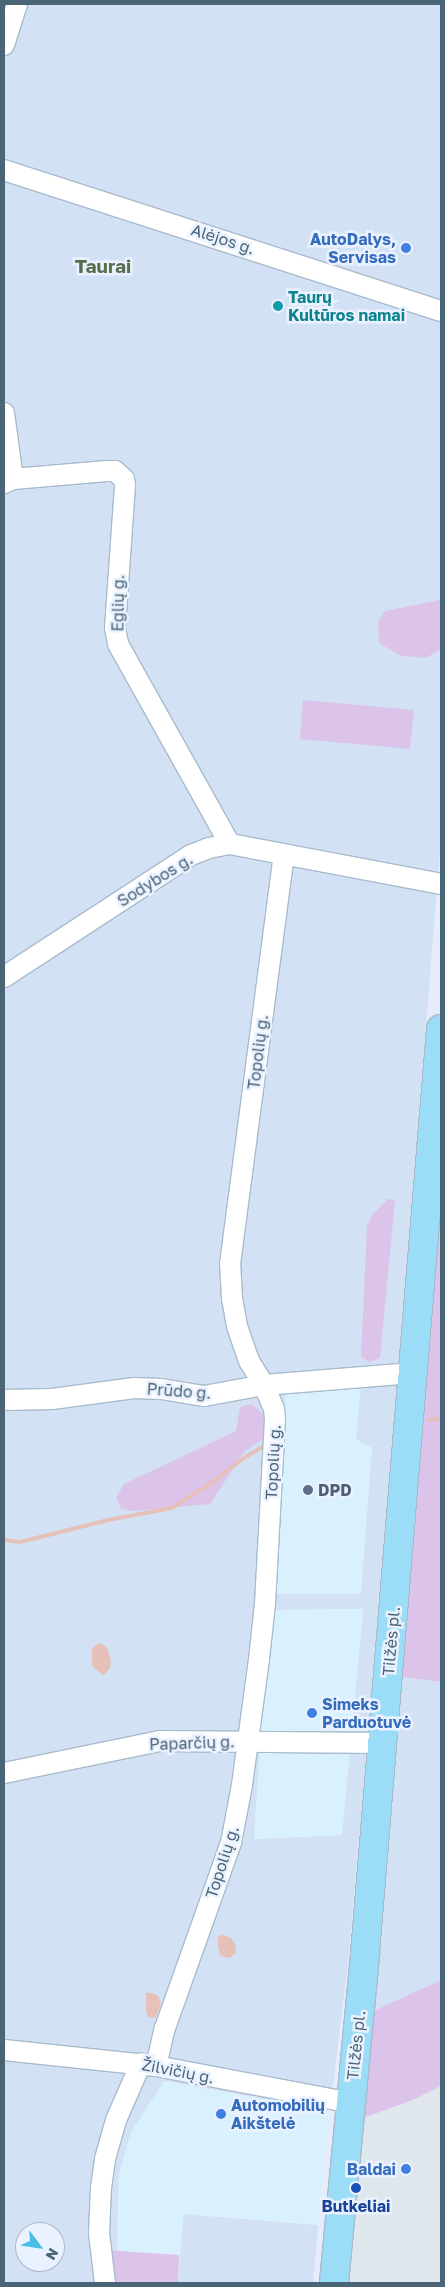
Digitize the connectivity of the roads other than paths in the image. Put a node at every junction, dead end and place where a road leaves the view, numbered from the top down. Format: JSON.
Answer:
{"nodes":[{"id":1,"x":17,"y":4,"type":"edge"},
{"id":2,"x":4,"y":45,"type":"edge"},
{"id":3,"x":4,"y":170,"type":"edge"},
{"id":4,"x":441,"y":311,"type":"edge"},
{"id":5,"x":4,"y":413,"type":"edge"},
{"id":6,"x":8,"y":481,"type":"edge"},
{"id":7,"x":230,"y":844,"type":"junction"},
{"id":8,"x":284,"y":855,"type":"junction"},
{"id":9,"x":441,"y":884,"type":"edge"},
{"id":10,"x":4,"y":977,"type":"edge"},
{"id":11,"x":441,"y":1029,"type":"edge"},
{"id":12,"x":439,"y":1088,"type":"edge"},
{"id":13,"x":414,"y":1373,"type":"junction"},
{"id":14,"x":264,"y":1385,"type":"junction"},
{"id":15,"x":4,"y":1400,"type":"edge"},
{"id":16,"x":248,"y":1741,"type":"junction"},
{"id":17,"x":382,"y":1743,"type":"junction"},
{"id":18,"x":4,"y":1773,"type":"edge"},
{"id":19,"x":4,"y":2050,"type":"edge"},
{"id":20,"x":149,"y":2064,"type":"junction"},
{"id":21,"x":350,"y":2103,"type":"junction"},
{"id":22,"x":105,"y":2283,"type":"edge"},
{"id":23,"x":334,"y":2283,"type":"edge"}],
"edges":[{"from":1,"to":2,"type":"street"},
{"from":3,"to":4,"type":"street","name":"Alėjos g."},
{"from":5,"to":6,"type":"street"},
{"from":6,"to":7,"type":"street","name":"Eglių g."},
{"from":7,"to":8,"type":"street","name":"Sodybos g."},
{"from":7,"to":10,"type":"street","name":"Sodybos g."},
{"from":8,"to":9,"type":"street","name":"Sodybos g."},
{"from":8,"to":14,"type":"street","name":"Topolių g."},
{"from":11,"to":12,"type":"highway","name":"Tilžės pl."},
{"from":12,"to":13,"type":"highway","name":"Tilžės pl."},
{"from":13,"to":14,"type":"street","name":"Prūdo g."},
{"from":13,"to":17,"type":"highway","name":"Tilžės pl."},
{"from":14,"to":15,"type":"street","name":"Prūdo g."},
{"from":14,"to":16,"type":"street","name":"Topolių g."},
{"from":16,"to":17,"type":"street","name":"Paparčių g."},
{"from":16,"to":18,"type":"street","name":"Paparčių g."},
{"from":16,"to":20,"type":"street","name":"Topolių g."},
{"from":17,"to":21,"type":"highway","name":"Tilžės pl."},
{"from":19,"to":20,"type":"street","name":"Žilvičių g."},
{"from":20,"to":21,"type":"street","name":"Žilvičių g."},
{"from":20,"to":22,"type":"street","name":"Topolių g."},
{"from":21,"to":23,"type":"highway","name":"Tilžės pl."}]}
